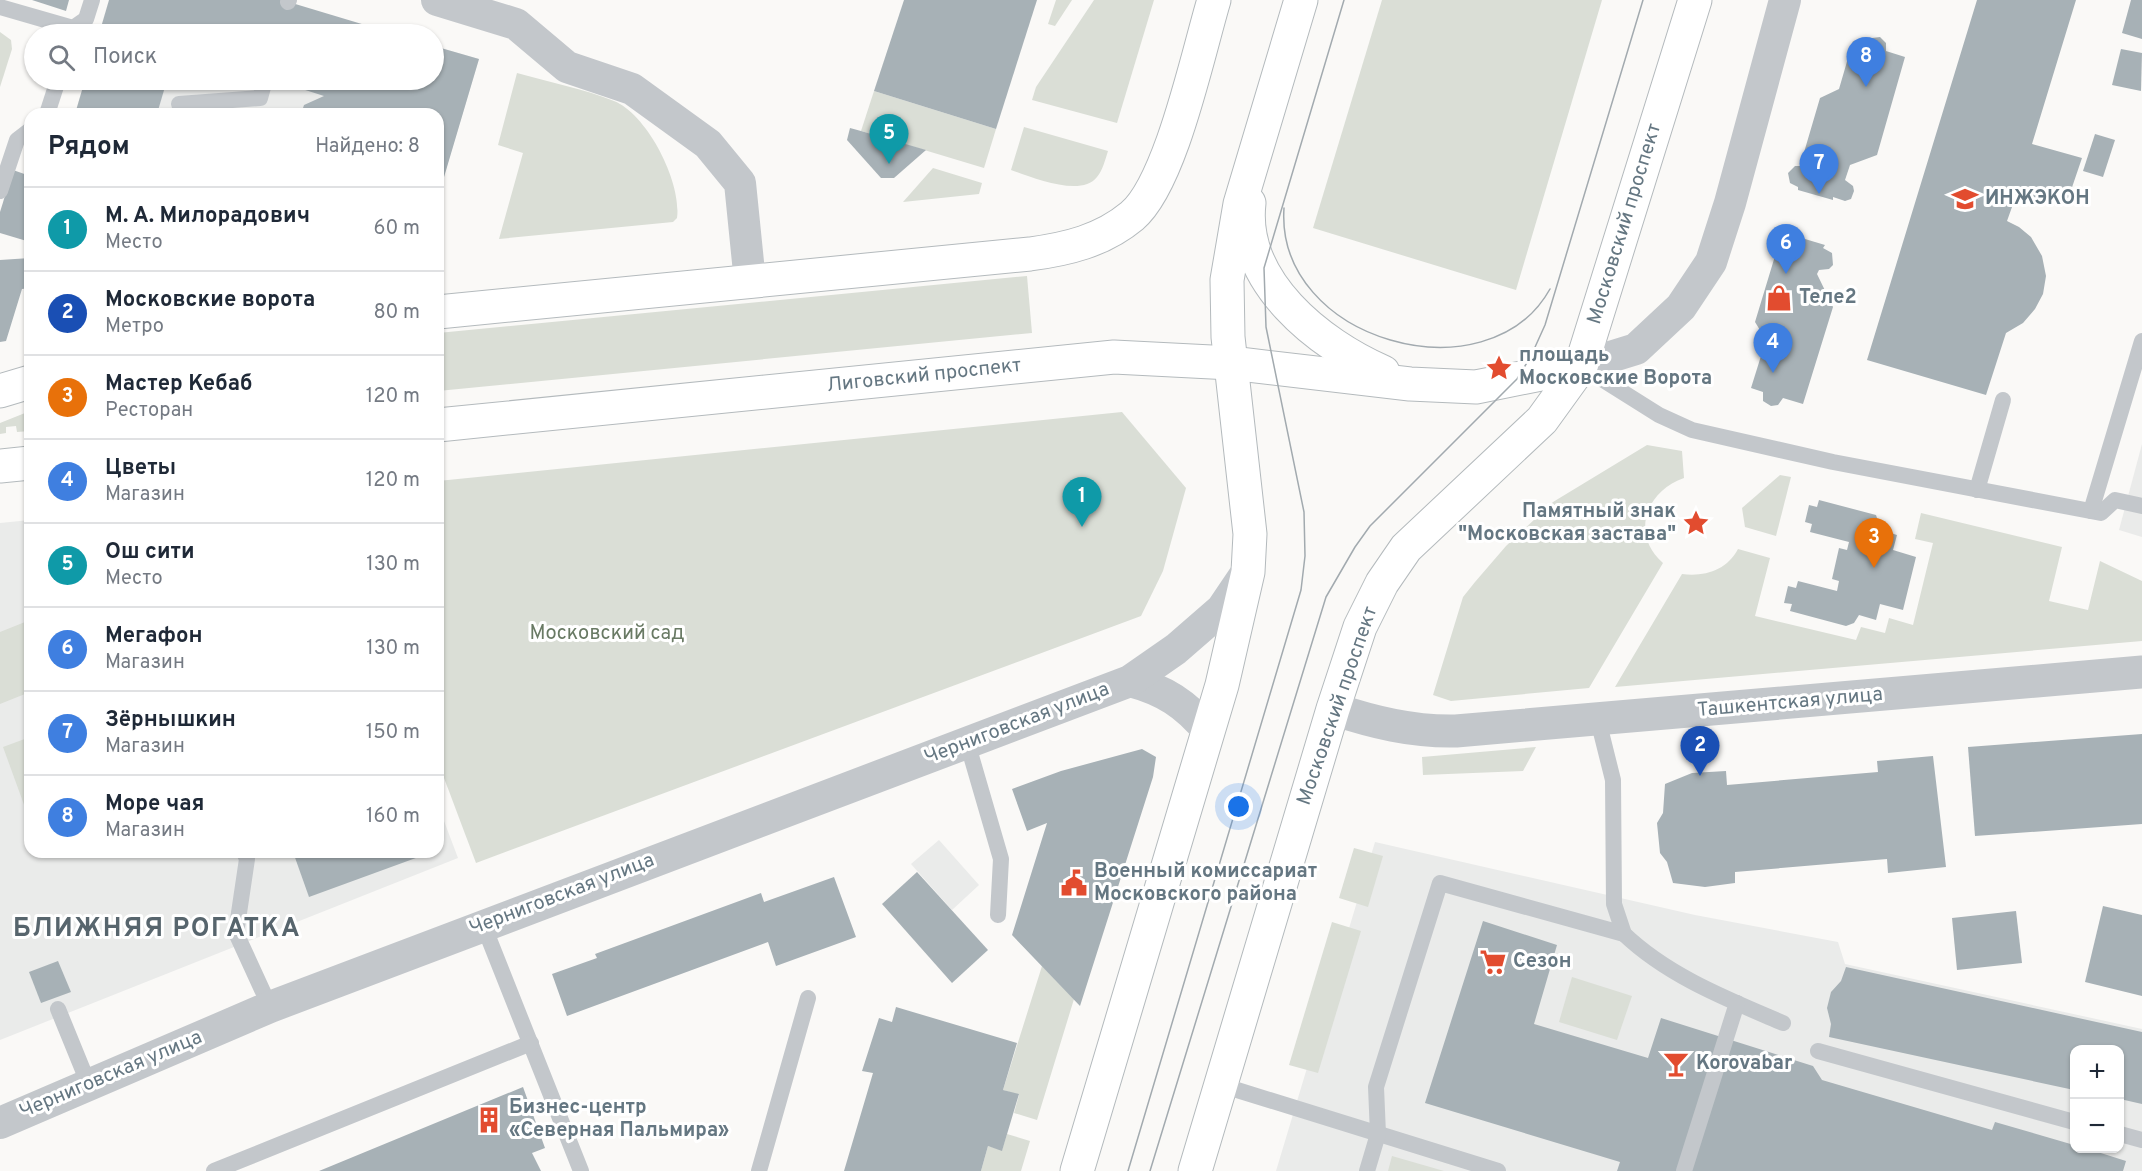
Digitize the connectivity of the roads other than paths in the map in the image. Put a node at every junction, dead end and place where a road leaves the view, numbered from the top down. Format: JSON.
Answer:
{"nodes":[{"id":1,"x":92,"y":0,"type":"edge"},
{"id":2,"x":437,"y":0,"type":"edge"},
{"id":3,"x":1214,"y":0,"type":"edge"},
{"id":4,"x":1301,"y":0,"type":"edge"},
{"id":5,"x":1695,"y":0,"type":"edge"},
{"id":6,"x":1785,"y":0,"type":"edge"},
{"id":7,"x":0,"y":7,"type":"edge"},
{"id":8,"x":51,"y":24,"type":"edge"},
{"id":9,"x":80,"y":24,"type":"edge"},
{"id":10,"x":55,"y":90,"type":"edge"},
{"id":11,"x":262,"y":90,"type":"edge"},
{"id":12,"x":179,"y":104,"type":"dead end"},
{"id":13,"x":49,"y":108,"type":"edge"},
{"id":14,"x":24,"y":135,"type":"edge"},
{"id":15,"x":1254,"y":159,"type":"junction"},
{"id":16,"x":0,"y":191,"type":"edge"},
{"id":17,"x":750,"y":282,"type":"junction"},
{"id":18,"x":444,"y":311,"type":"edge"},
{"id":19,"x":2142,"y":341,"type":"edge"},
{"id":20,"x":1231,"y":363,"type":"junction"},
{"id":21,"x":1581,"y":366,"type":"junction"},
{"id":22,"x":24,"y":384,"type":"edge"},
{"id":23,"x":1410,"y":384,"type":"junction"},
{"id":24,"x":0,"y":391,"type":"edge"},
{"id":25,"x":2003,"y":400,"type":"dead end"},
{"id":26,"x":444,"y":424,"type":"edge"},
{"id":27,"x":24,"y":464,"type":"edge"},
{"id":28,"x":0,"y":466,"type":"edge"},
{"id":29,"x":1977,"y":490,"type":"junction"},
{"id":30,"x":2142,"y":506,"type":"edge"},
{"id":31,"x":2091,"y":511,"type":"junction"},
{"id":32,"x":1248,"y":572,"type":"junction"},
{"id":33,"x":2142,"y":672,"type":"edge"},
{"id":34,"x":1130,"y":681,"type":"junction"},
{"id":35,"x":1333,"y":709,"type":"junction"},
{"id":36,"x":1598,"y":720,"type":"junction"},
{"id":37,"x":1208,"y":731,"type":"junction"},
{"id":38,"x":967,"y":742,"type":"junction"},
{"id":39,"x":247,"y":858,"type":"edge"},
{"id":40,"x":998,"y":915,"type":"dead end"},
{"id":41,"x":483,"y":924,"type":"junction"},
{"id":42,"x":1624,"y":934,"type":"junction"},
{"id":43,"x":808,"y":998,"type":"dead end"},
{"id":44,"x":1737,"y":1003,"type":"junction"},
{"id":45,"x":270,"y":1007,"type":"junction"},
{"id":46,"x":58,"y":1010,"type":"dead end"},
{"id":47,"x":1782,"y":1023,"type":"dead end"},
{"id":48,"x":531,"y":1043,"type":"junction"},
{"id":49,"x":1818,"y":1052,"type":"dead end"},
{"id":50,"x":89,"y":1085,"type":"junction"},
{"id":51,"x":1221,"y":1085,"type":"junction"},
{"id":52,"x":2070,"y":1121,"type":"edge"},
{"id":53,"x":0,"y":1123,"type":"edge"},
{"id":54,"x":1378,"y":1134,"type":"junction"},
{"id":55,"x":2124,"y":1135,"type":"edge"},
{"id":56,"x":2142,"y":1140,"type":"edge"},
{"id":57,"x":214,"y":1171,"type":"edge"},
{"id":58,"x":581,"y":1171,"type":"edge"},
{"id":59,"x":759,"y":1171,"type":"edge"},
{"id":60,"x":1077,"y":1171,"type":"edge"},
{"id":61,"x":1195,"y":1171,"type":"edge"},
{"id":62,"x":1366,"y":1171,"type":"edge"},
{"id":63,"x":1498,"y":1171,"type":"edge"},
{"id":64,"x":1684,"y":1171,"type":"edge"}],
"edges":[{"from":1,"to":9,"type":"lane"},
{"from":2,"to":17,"type":"street"},
{"from":3,"to":17,"type":"main road"},
{"from":4,"to":15,"type":"main road"},
{"from":5,"to":21,"type":"main road","name":"Московский проспект"},
{"from":6,"to":21,"type":"street"},
{"from":7,"to":8,"type":"lane"},
{"from":10,"to":13,"type":"lane"},
{"from":11,"to":12,"type":"lane"},
{"from":14,"to":16,"type":"lane"},
{"from":15,"to":20,"type":"main road"},
{"from":15,"to":23,"type":"main road"},
{"from":17,"to":18,"type":"main road"},
{"from":19,"to":31,"type":"lane"},
{"from":20,"to":23,"type":"main road","name":"Лиговский проспект"},
{"from":20,"to":26,"type":"main road","name":"Лиговский проспект"},
{"from":20,"to":32,"type":"main road"},
{"from":21,"to":23,"type":"main road"},
{"from":21,"to":29,"type":"lane"},
{"from":21,"to":35,"type":"main road","name":"Московский проспект"},
{"from":22,"to":24,"type":"main road"},
{"from":25,"to":29,"type":"lane"},
{"from":27,"to":28,"type":"main road"},
{"from":29,"to":31,"type":"lane"},
{"from":30,"to":31,"type":"lane"},
{"from":32,"to":34,"type":"street","name":"Черниговская улица"},
{"from":32,"to":37,"type":"main road"},
{"from":33,"to":36,"type":"street","name":"Ташкентская улица"},
{"from":34,"to":37,"type":"street","name":"Черниговская улица"},
{"from":34,"to":38,"type":"street","name":"Черниговская улица"},
{"from":35,"to":36,"type":"street","name":"Ташкентская улица"},
{"from":35,"to":51,"type":"main road","name":"Московский проспект"},
{"from":36,"to":42,"type":"lane"},
{"from":37,"to":60,"type":"main road"},
{"from":38,"to":40,"type":"lane"},
{"from":38,"to":41,"type":"street","name":"Черниговская улица"},
{"from":39,"to":45,"type":"lane"},
{"from":41,"to":45,"type":"street","name":"Черниговская улица"},
{"from":41,"to":48,"type":"lane"},
{"from":42,"to":44,"type":"lane"},
{"from":42,"to":54,"type":"lane"},
{"from":43,"to":59,"type":"lane"},
{"from":44,"to":47,"type":"lane"},
{"from":44,"to":64,"type":"lane"},
{"from":45,"to":50,"type":"street","name":"Черниговская улица"},
{"from":46,"to":50,"type":"lane"},
{"from":48,"to":57,"type":"lane"},
{"from":48,"to":58,"type":"lane"},
{"from":49,"to":52,"type":"lane"},
{"from":50,"to":53,"type":"street","name":"Черниговская улица"},
{"from":51,"to":54,"type":"lane"},
{"from":51,"to":61,"type":"main road","name":"Московский проспект"},
{"from":54,"to":62,"type":"lane"},
{"from":54,"to":63,"type":"lane"},
{"from":55,"to":56,"type":"lane"}]}
